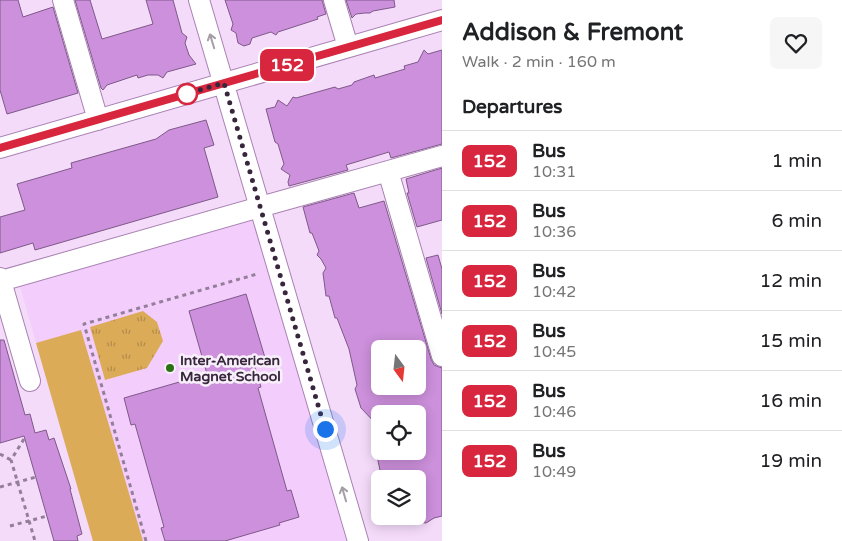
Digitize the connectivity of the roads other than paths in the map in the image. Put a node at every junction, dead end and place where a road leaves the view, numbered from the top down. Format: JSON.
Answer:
{"nodes":[{"id":1,"x":64,"y":0,"type":"edge"},
{"id":2,"x":199,"y":0,"type":"edge"},
{"id":3,"x":334,"y":0,"type":"edge"},
{"id":4,"x":442,"y":20,"type":"edge"},
{"id":5,"x":348,"y":47,"type":"junction"},
{"id":6,"x":224,"y":83,"type":"junction"},
{"id":7,"x":98,"y":120,"type":"junction"},
{"id":8,"x":0,"y":148,"type":"edge"},
{"id":9,"x":442,"y":156,"type":"edge"},
{"id":10,"x":388,"y":171,"type":"junction"},
{"id":11,"x":260,"y":207,"type":"junction"},
{"id":12,"x":0,"y":280,"type":"edge"},
{"id":13,"x":442,"y":356,"type":"edge"},
{"id":14,"x":30,"y":381,"type":"dead end"},
{"id":15,"x":358,"y":541,"type":"edge"}],
"edges":[{"from":1,"to":7,"type":"street"},
{"from":6,"to":2,"type":"street","one_way":true},
{"from":3,"to":5,"type":"street"},
{"from":4,"to":5,"type":"street"},
{"from":5,"to":6,"type":"street"},
{"from":6,"to":7,"type":"street"},
{"from":6,"to":11,"type":"street"},
{"from":7,"to":8,"type":"street"},
{"from":9,"to":10,"type":"street"},
{"from":10,"to":11,"type":"street"},
{"from":10,"to":13,"type":"street"},
{"from":11,"to":12,"type":"street"},
{"from":15,"to":11,"type":"street","one_way":true},
{"from":12,"to":14,"type":"street"}]}
